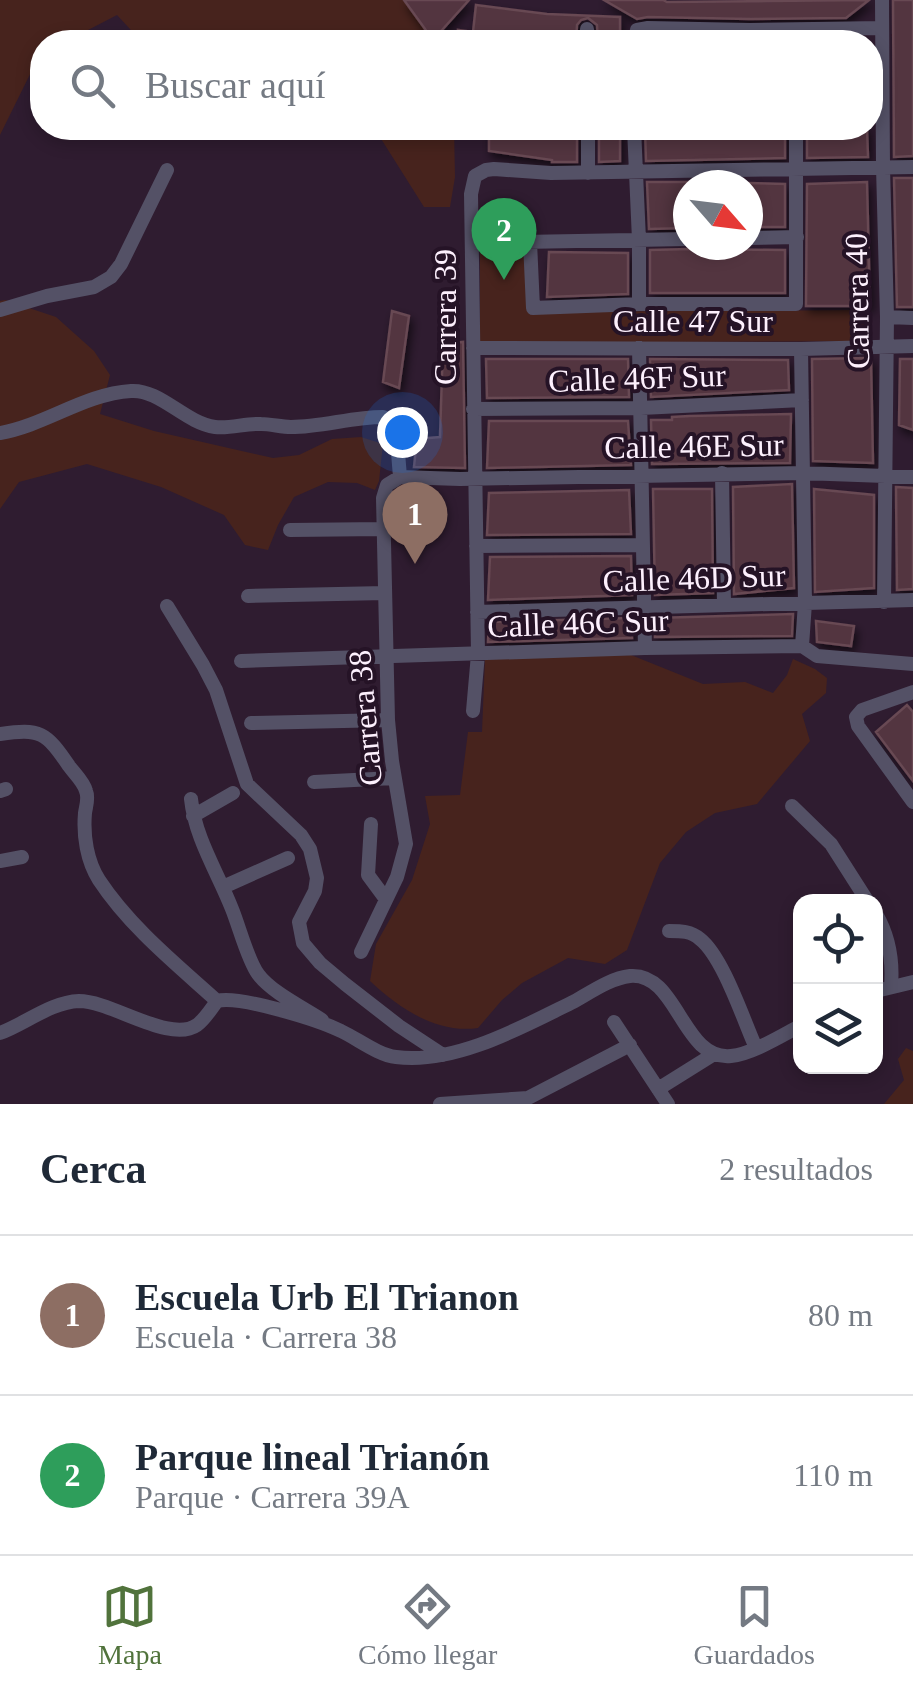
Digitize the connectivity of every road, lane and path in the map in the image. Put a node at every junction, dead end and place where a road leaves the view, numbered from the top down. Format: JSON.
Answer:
{"nodes":[{"id":1,"x":882,"y":0,"type":"edge"},
{"id":2,"x":846,"y":28,"type":"junction"},
{"id":3,"x":882,"y":28,"type":"joint"},
{"id":4,"x":637,"y":30,"type":"edge"},
{"id":5,"x":843,"y":30,"type":"edge"},
{"id":6,"x":588,"y":140,"type":"edge"},
{"id":7,"x":634,"y":140,"type":"edge"},
{"id":8,"x":796,"y":140,"type":"edge"},
{"id":9,"x":882,"y":140,"type":"edge"},
{"id":10,"x":882,"y":167,"type":"junction"},
{"id":11,"x":913,"y":167,"type":"edge"},
{"id":12,"x":167,"y":170,"type":"dead end"},
{"id":13,"x":796,"y":170,"type":"junction"},
{"id":14,"x":588,"y":173,"type":"junction"},
{"id":15,"x":635,"y":173,"type":"junction"},
{"id":16,"x":797,"y":236,"type":"junction"},
{"id":17,"x":763,"y":237,"type":"edge"},
{"id":18,"x":673,"y":239,"type":"edge"},
{"id":19,"x":639,"y":240,"type":"junction"},
{"id":20,"x":530,"y":242,"type":"junction"},
{"id":21,"x":472,"y":244,"type":"junction"},
{"id":22,"x":639,"y":304,"type":"junction"},
{"id":23,"x":0,"y":310,"type":"edge"},
{"id":24,"x":887,"y":317,"type":"junction"},
{"id":25,"x":913,"y":318,"type":"edge"},
{"id":26,"x":886,"y":346,"type":"junction"},
{"id":27,"x":913,"y":346,"type":"edge"},
{"id":28,"x":473,"y":348,"type":"junction"},
{"id":29,"x":639,"y":348,"type":"junction"},
{"id":30,"x":801,"y":348,"type":"junction"},
{"id":31,"x":802,"y":400,"type":"junction"},
{"id":32,"x":641,"y":408,"type":"junction"},
{"id":33,"x":474,"y":409,"type":"junction"},
{"id":34,"x":0,"y":433,"type":"edge"},
{"id":35,"x":722,"y":473,"type":"junction"},
{"id":36,"x":802,"y":473,"type":"junction"},
{"id":37,"x":640,"y":474,"type":"junction"},
{"id":38,"x":886,"y":476,"type":"junction"},
{"id":39,"x":475,"y":477,"type":"junction"},
{"id":40,"x":400,"y":478,"type":"junction"},
{"id":41,"x":913,"y":478,"type":"edge"},
{"id":42,"x":290,"y":530,"type":"dead end"},
{"id":43,"x":383,"y":530,"type":"junction"},
{"id":44,"x":643,"y":544,"type":"junction"},
{"id":45,"x":476,"y":546,"type":"junction"},
{"id":46,"x":384,"y":593,"type":"junction"},
{"id":47,"x":248,"y":596,"type":"dead end"},
{"id":48,"x":913,"y":600,"type":"edge"},
{"id":49,"x":884,"y":602,"type":"junction"},
{"id":50,"x":805,"y":603,"type":"junction"},
{"id":51,"x":724,"y":605,"type":"junction"},
{"id":52,"x":167,"y":606,"type":"dead end"},
{"id":53,"x":644,"y":608,"type":"junction"},
{"id":54,"x":477,"y":612,"type":"junction"},
{"id":55,"x":802,"y":646,"type":"junction"},
{"id":56,"x":644,"y":648,"type":"junction"},
{"id":57,"x":478,"y":654,"type":"junction"},
{"id":58,"x":386,"y":656,"type":"junction"},
{"id":59,"x":240,"y":662,"type":"dead end"},
{"id":60,"x":913,"y":664,"type":"edge"},
{"id":61,"x":911,"y":696,"type":"edge"},
{"id":62,"x":473,"y":712,"type":"dead end"},
{"id":63,"x":388,"y":720,"type":"junction"},
{"id":64,"x":252,"y":723,"type":"dead end"},
{"id":65,"x":0,"y":734,"type":"edge"},
{"id":66,"x":394,"y":778,"type":"junction"},
{"id":67,"x":314,"y":782,"type":"dead end"},
{"id":68,"x":233,"y":793,"type":"dead end"},
{"id":69,"x":190,"y":799,"type":"dead end"},
{"id":70,"x":913,"y":802,"type":"edge"},
{"id":71,"x":792,"y":806,"type":"dead end"},
{"id":72,"x":192,"y":816,"type":"junction"},
{"id":73,"x":371,"y":824,"type":"dead end"},
{"id":74,"x":22,"y":857,"type":"dead end"},
{"id":75,"x":288,"y":858,"type":"dead end"},
{"id":76,"x":0,"y":862,"type":"edge"},
{"id":77,"x":223,"y":887,"type":"junction"},
{"id":78,"x":863,"y":894,"type":"edge"},
{"id":79,"x":385,"y":898,"type":"junction"},
{"id":80,"x":883,"y":929,"type":"edge"},
{"id":81,"x":670,"y":931,"type":"dead end"},
{"id":82,"x":361,"y":952,"type":"dead end"},
{"id":83,"x":913,"y":982,"type":"edge"},
{"id":84,"x":891,"y":986,"type":"junction"},
{"id":85,"x":883,"y":989,"type":"edge"},
{"id":86,"x":217,"y":1001,"type":"junction"},
{"id":87,"x":614,"y":1022,"type":"dead end"},
{"id":88,"x":336,"y":1028,"type":"junction"},
{"id":89,"x":793,"y":1030,"type":"edge"},
{"id":90,"x":0,"y":1033,"type":"edge"},
{"id":91,"x":630,"y":1044,"type":"junction"},
{"id":92,"x":756,"y":1048,"type":"junction"},
{"id":93,"x":714,"y":1054,"type":"junction"},
{"id":94,"x":443,"y":1055,"type":"junction"},
{"id":95,"x":658,"y":1089,"type":"junction"},
{"id":96,"x":440,"y":1104,"type":"edge"},
{"id":97,"x":668,"y":1104,"type":"edge"}],
"edges":[{"from":1,"to":3,"type":"street","name":"Carrera 40"},
{"from":2,"to":3,"type":"street"},
{"from":2,"to":4,"type":"street"},
{"from":2,"to":5,"type":"street"},
{"from":6,"to":14,"type":"street"},
{"from":7,"to":15,"type":"street"},
{"from":8,"to":13,"type":"street"},
{"from":9,"to":10,"type":"street","name":"Carrera 40"},
{"from":10,"to":11,"type":"street"},
{"from":10,"to":13,"type":"street"},
{"from":10,"to":24,"type":"street","name":"Carrera 40"},
{"from":12,"to":23,"type":"street"},
{"from":13,"to":15,"type":"street"},
{"from":13,"to":16,"type":"street"},
{"from":14,"to":15,"type":"street"},
{"from":14,"to":21,"type":"street","name":"Carrera 39"},
{"from":15,"to":19,"type":"street"},
{"from":16,"to":17,"type":"street"},
{"from":16,"to":22,"type":"street","name":"Calle 47 Sur"},
{"from":18,"to":19,"type":"street"},
{"from":19,"to":20,"type":"street"},
{"from":19,"to":22,"type":"street"},
{"from":20,"to":21,"type":"street"},
{"from":20,"to":22,"type":"street","name":"Calle 47 Sur"},
{"from":21,"to":28,"type":"street","name":"Carrera 39"},
{"from":24,"to":25,"type":"street"},
{"from":24,"to":26,"type":"street","name":"Carrera 40"},
{"from":26,"to":27,"type":"street","name":"Calle 47 Sur"},
{"from":26,"to":30,"type":"street","name":"Calle 47 Sur"},
{"from":26,"to":38,"type":"street","name":"Carrera 40"},
{"from":28,"to":29,"type":"street","name":"Calle 47 Sur"},
{"from":28,"to":33,"type":"street","name":"Carrera 39"},
{"from":29,"to":30,"type":"street","name":"Calle 47 Sur"},
{"from":29,"to":32,"type":"street"},
{"from":30,"to":31,"type":"street"},
{"from":31,"to":32,"type":"street","name":"Calle 46F Sur"},
{"from":31,"to":36,"type":"street"},
{"from":32,"to":33,"type":"street","name":"Calle 46F Sur"},
{"from":32,"to":37,"type":"street"},
{"from":33,"to":39,"type":"street","name":"Carrera 39"},
{"from":34,"to":40,"type":"street","name":"Carrera 38"},
{"from":35,"to":36,"type":"street","name":"Calle 46E Sur"},
{"from":35,"to":37,"type":"street","name":"Calle 46E Sur"},
{"from":35,"to":51,"type":"street"},
{"from":36,"to":38,"type":"street","name":"Calle 46E Sur"},
{"from":36,"to":50,"type":"street"},
{"from":37,"to":39,"type":"street","name":"Calle 46E Sur"},
{"from":37,"to":44,"type":"street"},
{"from":38,"to":41,"type":"street","name":"Calle 46E Sur"},
{"from":38,"to":49,"type":"street","name":"Carrera 40"},
{"from":39,"to":40,"type":"street"},
{"from":39,"to":45,"type":"street","name":"Carrera 39"},
{"from":40,"to":43,"type":"street","name":"Carrera 38"},
{"from":42,"to":43,"type":"street"},
{"from":43,"to":46,"type":"street","name":"Carrera 38"},
{"from":44,"to":45,"type":"street"},
{"from":44,"to":53,"type":"street"},
{"from":45,"to":54,"type":"street","name":"Carrera 39"},
{"from":46,"to":47,"type":"street"},
{"from":46,"to":58,"type":"street","name":"Carrera 38"},
{"from":48,"to":49,"type":"street","name":"Calle 46D Sur"},
{"from":49,"to":50,"type":"street","name":"Calle 46D Sur"},
{"from":50,"to":51,"type":"street","name":"Calle 46D Sur"},
{"from":50,"to":55,"type":"street"},
{"from":51,"to":53,"type":"street","name":"Calle 46D Sur"},
{"from":52,"to":94,"type":"street"},
{"from":53,"to":54,"type":"street","name":"Calle 46D Sur"},
{"from":53,"to":56,"type":"street"},
{"from":54,"to":57,"type":"street","name":"Carrera 39"},
{"from":55,"to":56,"type":"street","name":"Calle 46C Sur"},
{"from":55,"to":60,"type":"street","name":"Calle 46C Sur"},
{"from":56,"to":57,"type":"street","name":"Calle 46C Sur"},
{"from":57,"to":58,"type":"street","name":"Calle 46C Sur"},
{"from":57,"to":62,"type":"street","name":"Carrera 39"},
{"from":58,"to":59,"type":"street","name":"Calle 46C Sur"},
{"from":58,"to":63,"type":"street","name":"Carrera 38"},
{"from":61,"to":70,"type":"street"},
{"from":63,"to":64,"type":"street"},
{"from":63,"to":66,"type":"street","name":"Carrera 38"},
{"from":65,"to":86,"type":"street"},
{"from":66,"to":67,"type":"street"},
{"from":66,"to":79,"type":"street","name":"Carrera 38"},
{"from":68,"to":72,"type":"street"},
{"from":69,"to":72,"type":"street"},
{"from":71,"to":78,"type":"street"},
{"from":72,"to":77,"type":"street"},
{"from":73,"to":79,"type":"street"},
{"from":74,"to":76,"type":"street"},
{"from":75,"to":77,"type":"street"},
{"from":77,"to":88,"type":"street"},
{"from":79,"to":82,"type":"street","name":"Carrera 38"},
{"from":80,"to":84,"type":"street"},
{"from":81,"to":92,"type":"street"},
{"from":83,"to":84,"type":"street"},
{"from":84,"to":85,"type":"street"},
{"from":86,"to":88,"type":"street"},
{"from":86,"to":90,"type":"street"},
{"from":87,"to":91,"type":"street"},
{"from":88,"to":94,"type":"street"},
{"from":89,"to":92,"type":"street"},
{"from":91,"to":95,"type":"street"},
{"from":91,"to":96,"type":"street"},
{"from":92,"to":93,"type":"street"},
{"from":93,"to":94,"type":"street"},
{"from":93,"to":95,"type":"street"},
{"from":95,"to":97,"type":"street"}]}
